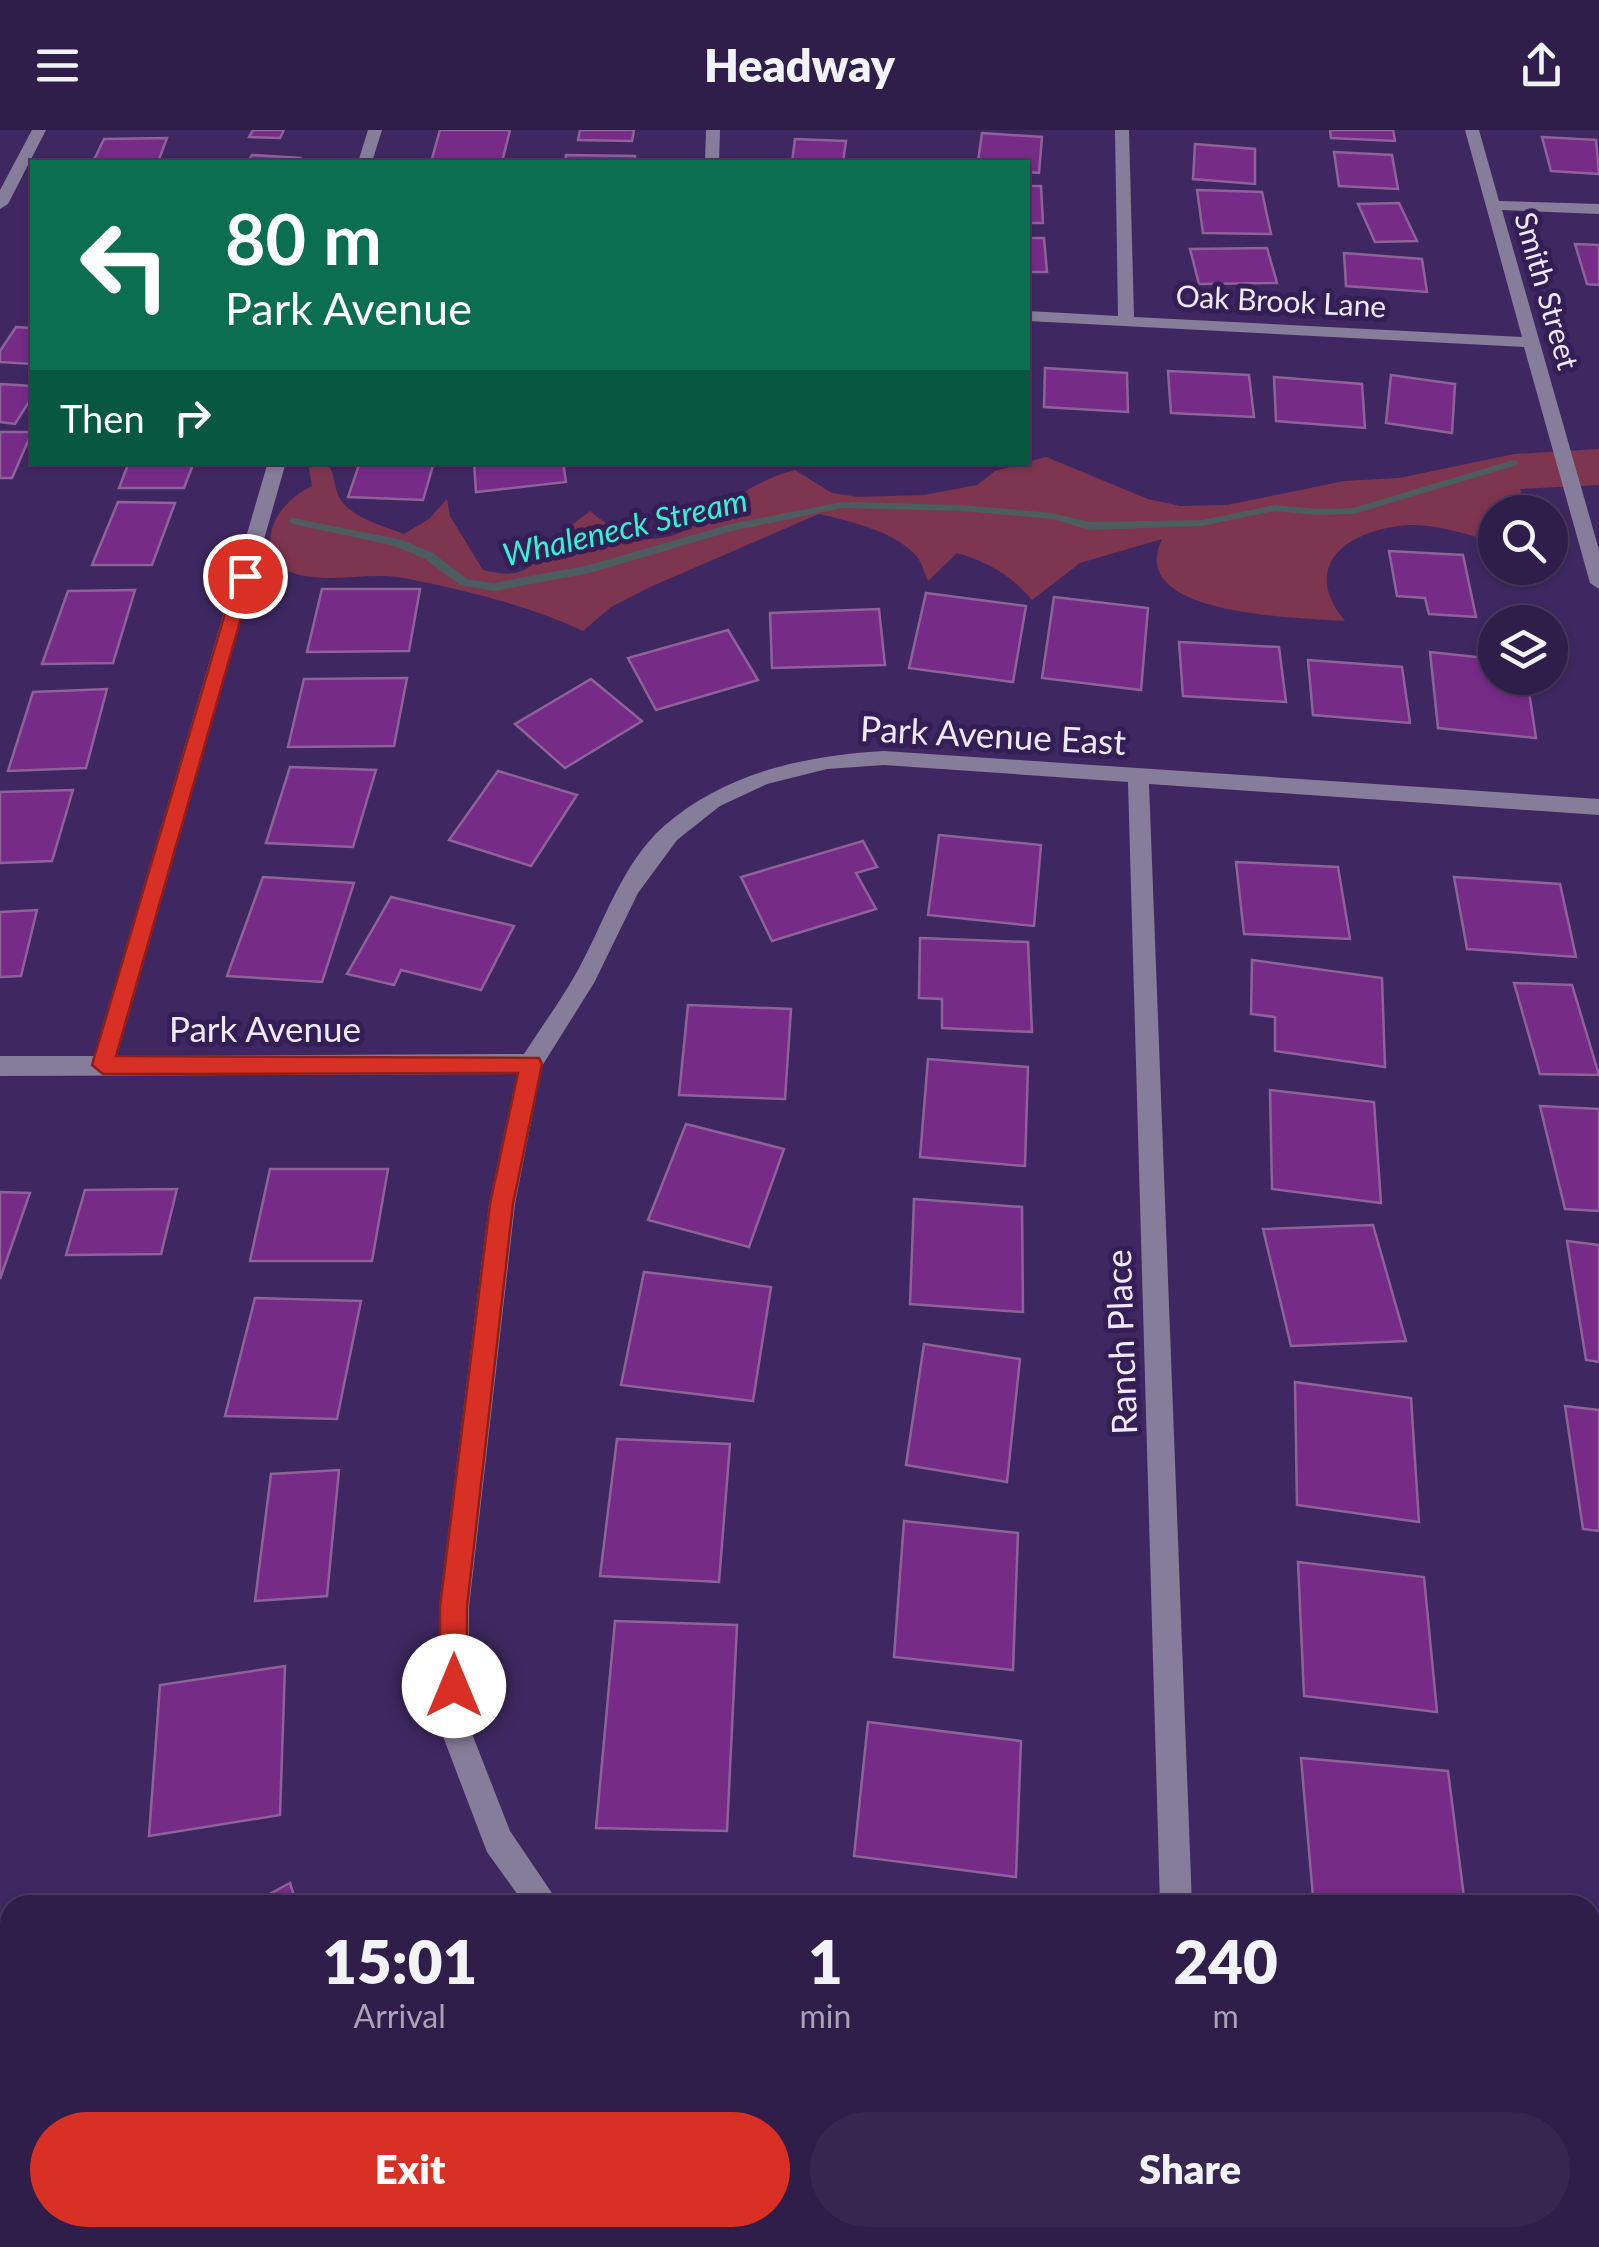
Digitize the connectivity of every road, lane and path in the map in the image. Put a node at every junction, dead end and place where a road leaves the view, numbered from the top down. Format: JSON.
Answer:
{"nodes":[{"id":1,"x":39,"y":130,"type":"edge"},
{"id":2,"x":375,"y":130,"type":"edge"},
{"id":3,"x":713,"y":130,"type":"edge"},
{"id":4,"x":1122,"y":130,"type":"edge"},
{"id":5,"x":1472,"y":130,"type":"edge"},
{"id":6,"x":366,"y":160,"type":"edge"},
{"id":7,"x":712,"y":160,"type":"edge"},
{"id":8,"x":0,"y":204,"type":"edge"},
{"id":9,"x":1493,"y":205,"type":"junction"},
{"id":10,"x":1599,"y":209,"type":"edge"},
{"id":11,"x":1030,"y":316,"type":"edge"},
{"id":12,"x":1126,"y":321,"type":"junction"},
{"id":13,"x":1532,"y":342,"type":"junction"},
{"id":14,"x":276,"y":465,"type":"edge"},
{"id":15,"x":1599,"y":583,"type":"edge"},
{"id":16,"x":1138,"y":776,"type":"junction"},
{"id":17,"x":1599,"y":807,"type":"edge"},
{"id":18,"x":531,"y":1064,"type":"junction"},
{"id":19,"x":103,"y":1065,"type":"junction"},
{"id":20,"x":0,"y":1066,"type":"edge"},
{"id":21,"x":537,"y":1895,"type":"edge"},
{"id":22,"x":1176,"y":1895,"type":"edge"}],
"edges":[{"from":1,"to":8,"type":"street"},
{"from":2,"to":6,"type":"street"},
{"from":3,"to":7,"type":"street"},
{"from":4,"to":12,"type":"street"},
{"from":5,"to":9,"type":"street","name":"Smith Street"},
{"from":9,"to":10,"type":"street"},
{"from":9,"to":13,"type":"street","name":"Smith Street"},
{"from":11,"to":12,"type":"street","name":"Oak Brook Lane"},
{"from":12,"to":13,"type":"street","name":"Oak Brook Lane"},
{"from":13,"to":15,"type":"street","name":"Smith Street"},
{"from":14,"to":19,"type":"street"},
{"from":16,"to":17,"type":"street","name":"Park Avenue East"},
{"from":16,"to":18,"type":"street","name":"Park Avenue East"},
{"from":16,"to":22,"type":"street","name":"Ranch Place"},
{"from":18,"to":19,"type":"street","name":"Park Avenue"},
{"from":18,"to":21,"type":"street"},
{"from":19,"to":20,"type":"street","name":"Park Avenue"}]}
